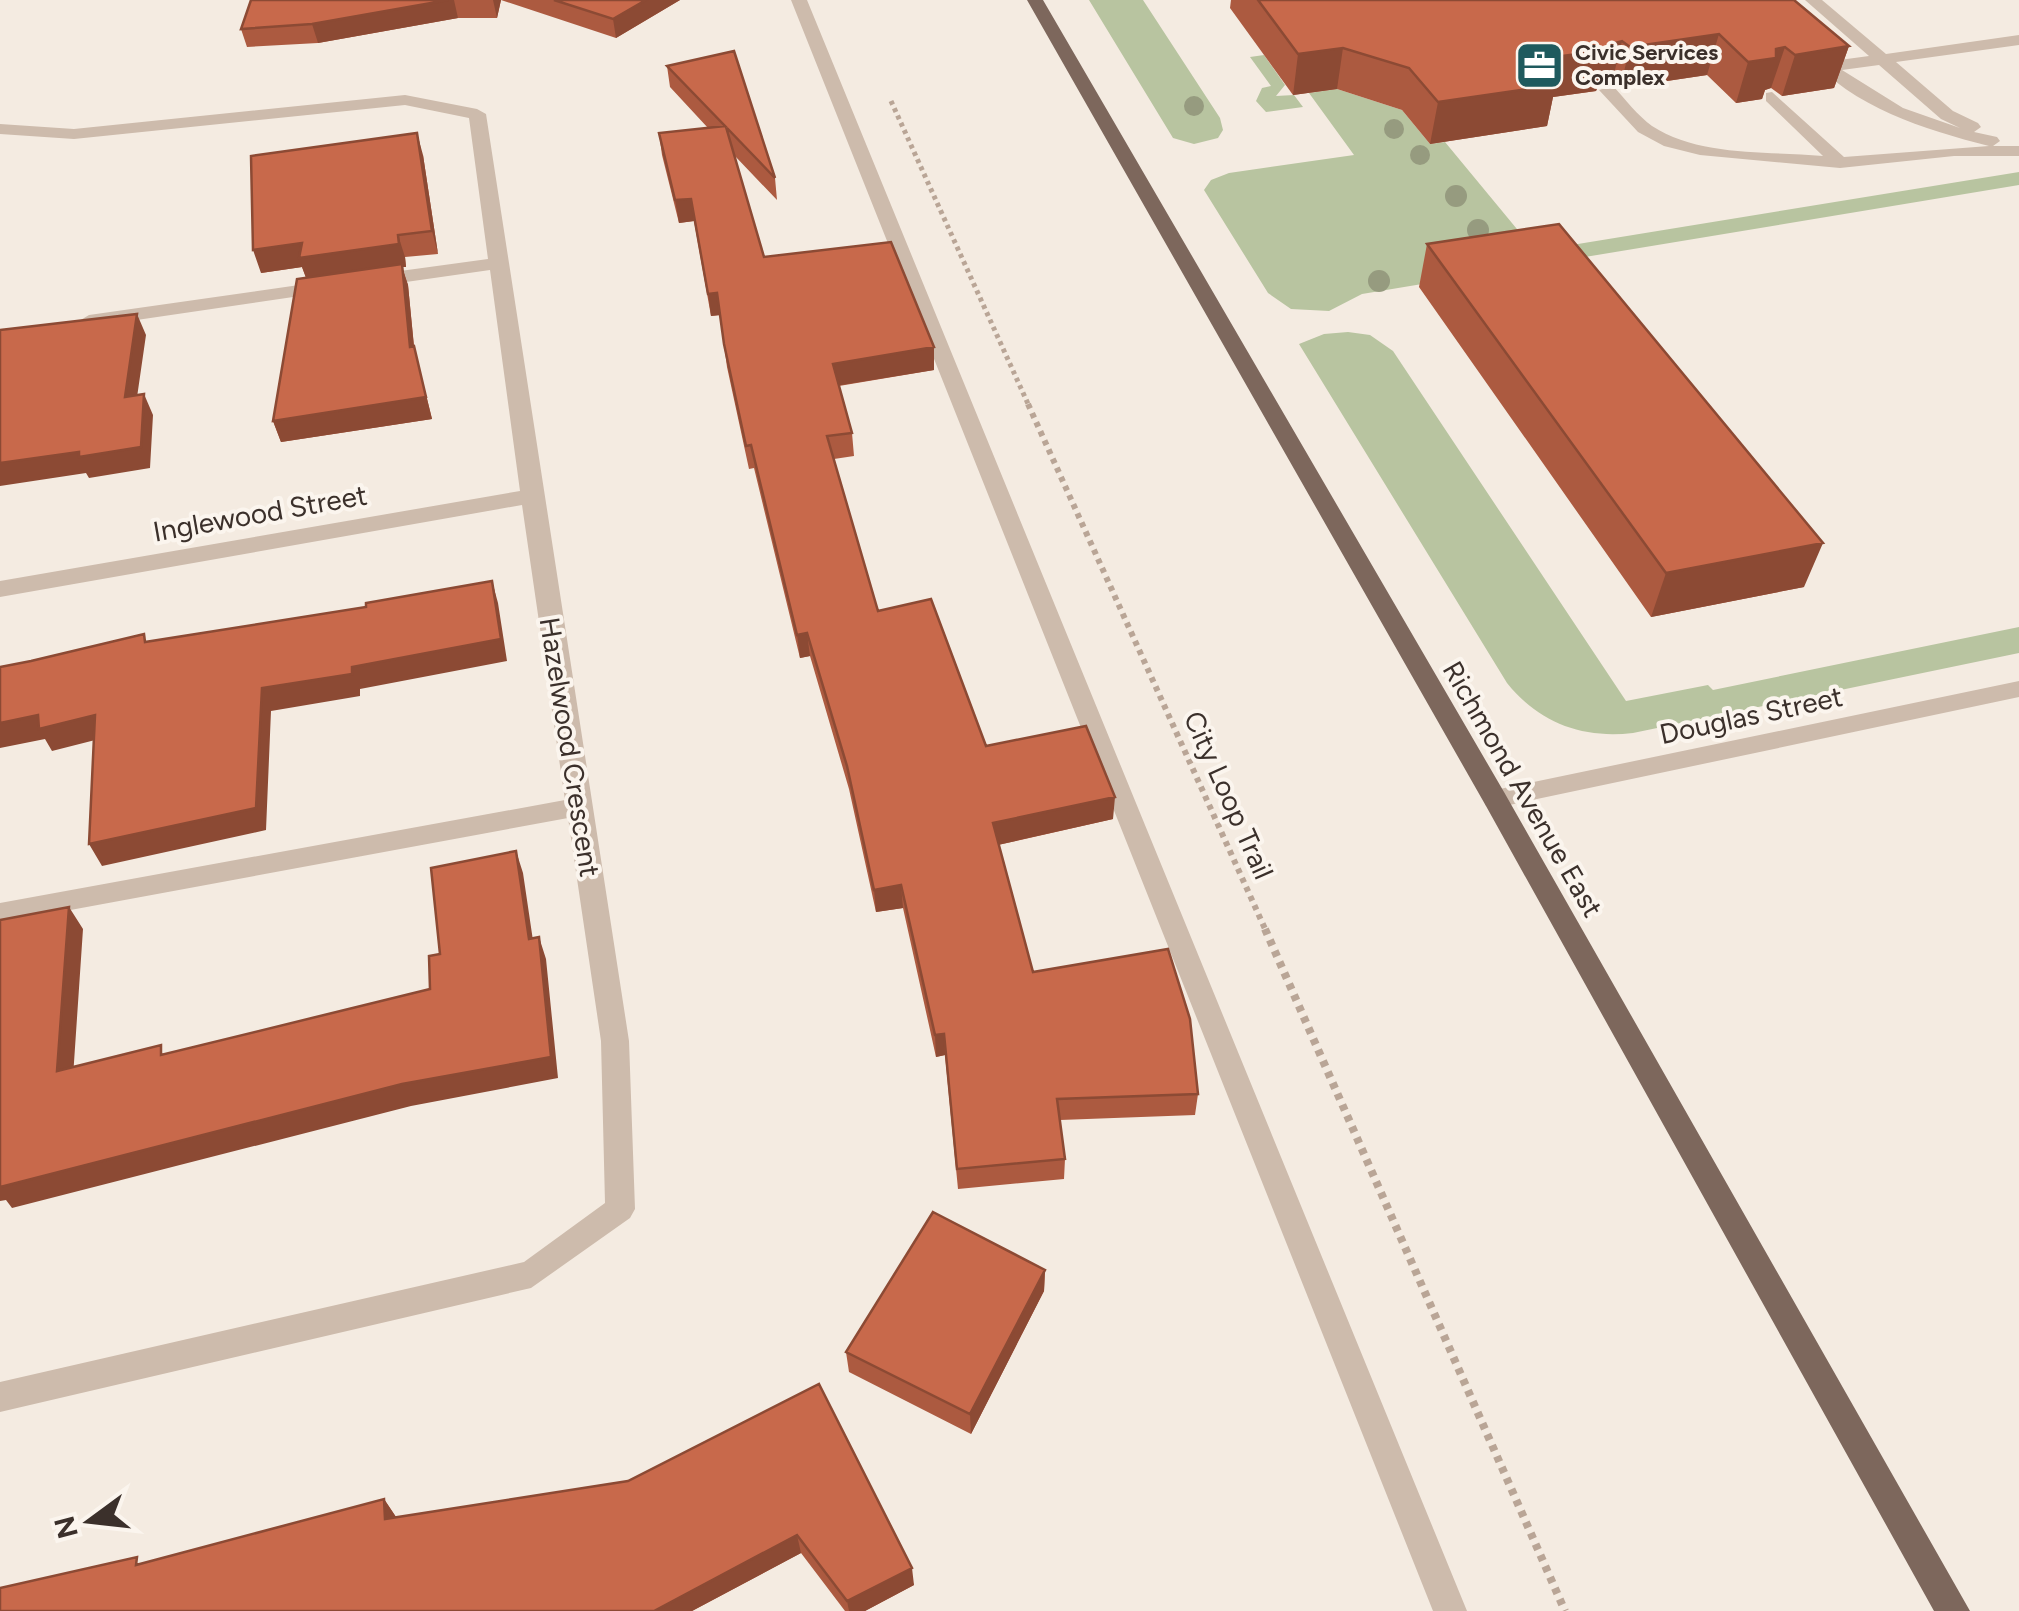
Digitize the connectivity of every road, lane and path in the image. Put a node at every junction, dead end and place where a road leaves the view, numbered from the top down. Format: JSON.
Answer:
{"nodes":[{"id":1,"x":799,"y":0,"type":"edge"},
{"id":2,"x":1036,"y":0,"type":"edge"},
{"id":3,"x":1814,"y":0,"type":"edge"},
{"id":4,"x":2019,"y":40,"type":"edge"},
{"id":5,"x":1800,"y":41,"type":"edge"},
{"id":6,"x":1882,"y":59,"type":"junction"},
{"id":7,"x":1828,"y":67,"type":"junction"},
{"id":8,"x":886,"y":90,"type":"dead end"},
{"id":9,"x":1607,"y":90,"type":"edge"},
{"id":10,"x":1772,"y":97,"type":"edge"},
{"id":11,"x":0,"y":129,"type":"edge"},
{"id":12,"x":2019,"y":148,"type":"edge"},
{"id":13,"x":1840,"y":163,"type":"junction"},
{"id":14,"x":498,"y":263,"type":"junction"},
{"id":15,"x":77,"y":322,"type":"edge"},
{"id":16,"x":531,"y":496,"type":"junction"},
{"id":17,"x":0,"y":588,"type":"edge"},
{"id":18,"x":2019,"y":689,"type":"edge"},
{"id":19,"x":1495,"y":799,"type":"junction"},
{"id":20,"x":579,"y":807,"type":"junction"},
{"id":21,"x":0,"y":913,"type":"edge"},
{"id":22,"x":0,"y":1397,"type":"edge"},
{"id":23,"x":1450,"y":1611,"type":"edge"},
{"id":24,"x":1565,"y":1611,"type":"edge"},
{"id":25,"x":1953,"y":1611,"type":"edge"}],
"edges":[{"from":1,"to":23,"type":"street"},
{"from":2,"to":19,"type":"main road","name":"Richmond Avenue East"},
{"from":3,"to":6,"type":"street"},
{"from":4,"to":6,"type":"street"},
{"from":5,"to":7,"type":"street"},
{"from":6,"to":7,"type":"street"},
{"from":6,"to":12,"type":"street"},
{"from":7,"to":12,"type":"street"},
{"from":8,"to":24,"type":"path","name":"City Loop Trail"},
{"from":9,"to":13,"type":"street"},
{"from":10,"to":13,"type":"street"},
{"from":11,"to":14,"type":"street","name":"Hazelwood Crescent"},
{"from":12,"to":13,"type":"street"},
{"from":14,"to":15,"type":"street"},
{"from":14,"to":16,"type":"street","name":"Hazelwood Crescent"},
{"from":16,"to":17,"type":"street","name":"Inglewood Street"},
{"from":16,"to":20,"type":"street","name":"Hazelwood Crescent"},
{"from":18,"to":19,"type":"street","name":"Douglas Street"},
{"from":19,"to":25,"type":"main road","name":"Richmond Avenue East"},
{"from":20,"to":21,"type":"street"},
{"from":20,"to":22,"type":"street","name":"Hazelwood Crescent"}]}
